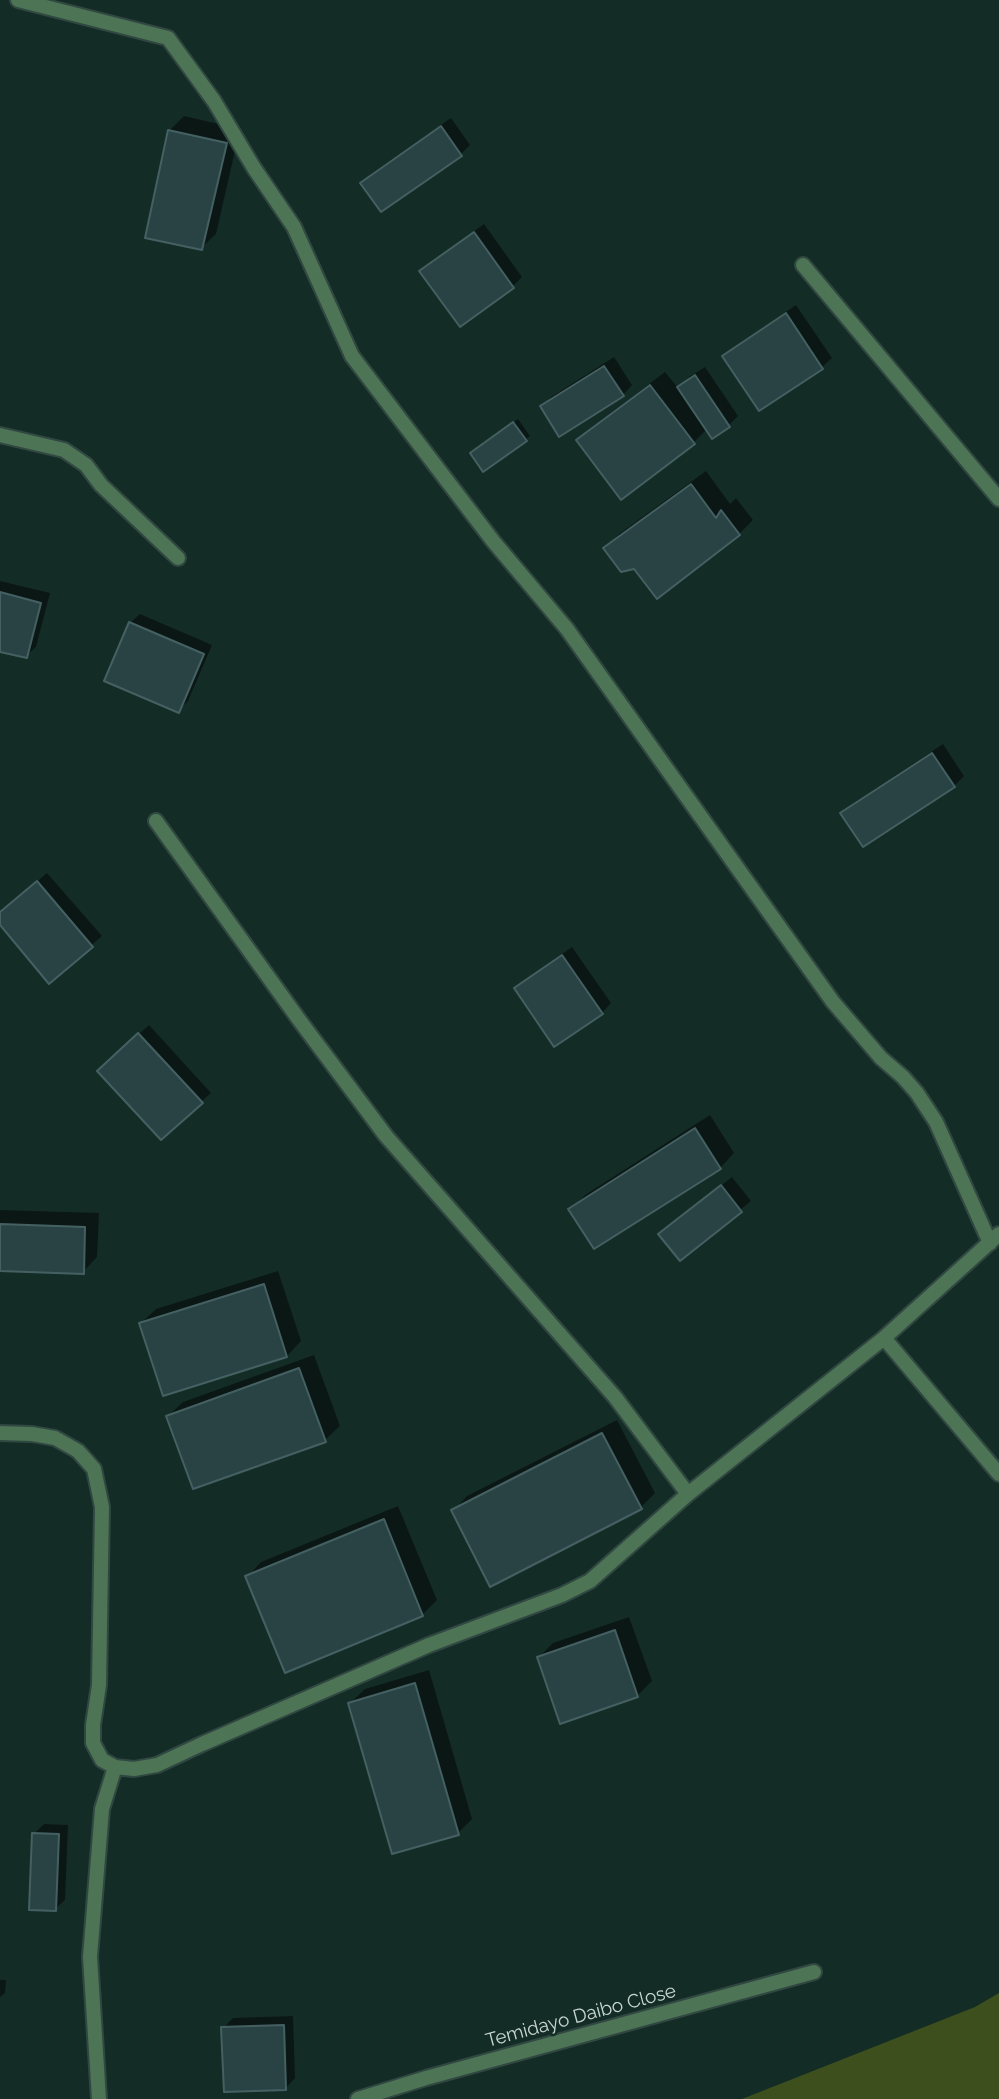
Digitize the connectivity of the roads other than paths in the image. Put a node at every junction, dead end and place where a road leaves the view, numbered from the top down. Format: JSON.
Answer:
{"nodes":[{"id":1,"x":18,"y":0,"type":"edge"},
{"id":2,"x":803,"y":265,"type":"dead end"},
{"id":3,"x":0,"y":435,"type":"edge"},
{"id":4,"x":999,"y":499,"type":"edge"},
{"id":5,"x":178,"y":558,"type":"dead end"},
{"id":6,"x":156,"y":821,"type":"dead end"},
{"id":7,"x":995,"y":1239,"type":"edge"},
{"id":8,"x":884,"y":1339,"type":"junction"},
{"id":9,"x":0,"y":1433,"type":"edge"},
{"id":10,"x":999,"y":1474,"type":"edge"},
{"id":11,"x":688,"y":1494,"type":"junction"},
{"id":12,"x":115,"y":1767,"type":"junction"},
{"id":13,"x":814,"y":1972,"type":"dead end"},
{"id":14,"x":99,"y":2099,"type":"edge"},
{"id":15,"x":358,"y":2099,"type":"edge"}],
"edges":[{"from":1,"to":7,"type":"street"},
{"from":2,"to":4,"type":"street"},
{"from":3,"to":5,"type":"street"},
{"from":6,"to":11,"type":"street"},
{"from":7,"to":8,"type":"street"},
{"from":8,"to":10,"type":"street"},
{"from":8,"to":11,"type":"street"},
{"from":9,"to":12,"type":"street"},
{"from":11,"to":12,"type":"street"},
{"from":12,"to":14,"type":"street"},
{"from":13,"to":15,"type":"street","name":"Temidayo Daibo Close"}]}
